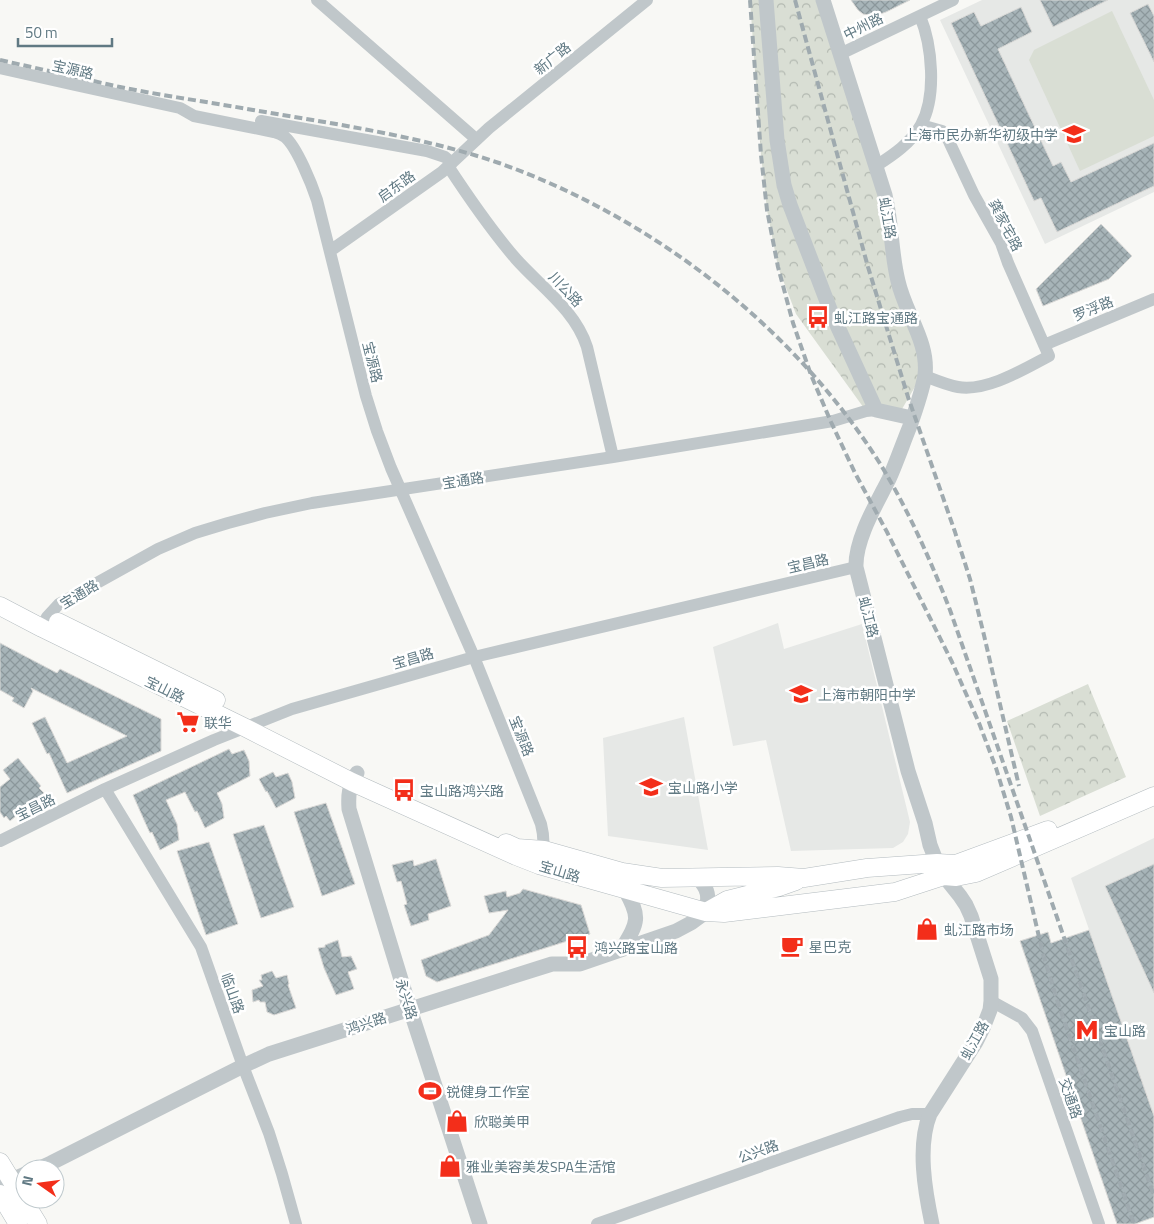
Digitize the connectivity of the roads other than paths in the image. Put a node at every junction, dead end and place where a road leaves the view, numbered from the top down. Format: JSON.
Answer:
{"nodes":[{"id":1,"x":317,"y":0,"type":"edge"},
{"id":2,"x":647,"y":0,"type":"edge"},
{"id":3,"x":766,"y":0,"type":"edge"},
{"id":4,"x":822,"y":0,"type":"edge"},
{"id":5,"x":952,"y":0,"type":"edge"},
{"id":6,"x":920,"y":16,"type":"junction"},
{"id":7,"x":840,"y":54,"type":"junction"},
{"id":8,"x":0,"y":68,"type":"edge"},
{"id":9,"x":180,"y":108,"type":"junction"},
{"id":10,"x":920,"y":125,"type":"junction"},
{"id":11,"x":476,"y":139,"type":"junction"},
{"id":12,"x":450,"y":164,"type":"junction"},
{"id":13,"x":876,"y":166,"type":"junction"},
{"id":14,"x":330,"y":251,"type":"junction"},
{"id":15,"x":1154,"y":300,"type":"edge"},
{"id":16,"x":1047,"y":350,"type":"junction"},
{"id":17,"x":925,"y":376,"type":"junction"},
{"id":18,"x":876,"y":410,"type":"junction"},
{"id":19,"x":912,"y":418,"type":"junction"},
{"id":20,"x":614,"y":457,"type":"junction"},
{"id":21,"x":400,"y":489,"type":"junction"},
{"id":22,"x":856,"y":567,"type":"junction"},
{"id":23,"x":0,"y":594,"type":"edge"},
{"id":24,"x":0,"y":606,"type":"edge"},
{"id":25,"x":45,"y":623,"type":"junction"},
{"id":26,"x":474,"y":657,"type":"junction"},
{"id":27,"x":252,"y":725,"type":"junction"},
{"id":28,"x":354,"y":778,"type":"junction"},
{"id":29,"x":105,"y":789,"type":"junction"},
{"id":30,"x":1154,"y":790,"type":"edge"},
{"id":31,"x":1154,"y":796,"type":"edge"},
{"id":32,"x":0,"y":841,"type":"edge"},
{"id":33,"x":541,"y":858,"type":"junction"},
{"id":34,"x":940,"y":869,"type":"junction"},
{"id":35,"x":698,"y":878,"type":"junction"},
{"id":36,"x":804,"y":878,"type":"junction"},
{"id":37,"x":625,"y":890,"type":"junction"},
{"id":38,"x":706,"y":912,"type":"junction"},
{"id":39,"x":622,"y":949,"type":"junction"},
{"id":40,"x":991,"y":1001,"type":"junction"},
{"id":41,"x":410,"y":1009,"type":"junction"},
{"id":42,"x":243,"y":1066,"type":"junction"},
{"id":43,"x":930,"y":1114,"type":"junction"},
{"id":44,"x":59,"y":1159,"type":"edge"},
{"id":45,"x":0,"y":1162,"type":"edge"},
{"id":46,"x":12,"y":1180,"type":"edge"},
{"id":47,"x":0,"y":1194,"type":"edge"},
{"id":48,"x":18,"y":1224,"type":"edge"},
{"id":49,"x":38,"y":1224,"type":"edge"},
{"id":50,"x":296,"y":1224,"type":"edge"},
{"id":51,"x":480,"y":1224,"type":"edge"},
{"id":52,"x":597,"y":1224,"type":"edge"},
{"id":53,"x":932,"y":1224,"type":"edge"},
{"id":54,"x":1098,"y":1224,"type":"edge"}],
"edges":[{"from":1,"to":11,"type":"street"},
{"from":2,"to":11,"type":"street","name":"新广路"},
{"from":3,"to":18,"type":"street"},
{"from":4,"to":7,"type":"street","name":"虬江路"},
{"from":5,"to":6,"type":"street","name":"中州路"},
{"from":6,"to":7,"type":"street","name":"中州路"},
{"from":6,"to":10,"type":"street"},
{"from":7,"to":13,"type":"street","name":"虬江路"},
{"from":8,"to":9,"type":"street","name":"宝源路"},
{"from":9,"to":12,"type":"street"},
{"from":9,"to":14,"type":"street","name":"宝源路"},
{"from":10,"to":13,"type":"street"},
{"from":10,"to":16,"type":"street","name":"龚家宅路"},
{"from":11,"to":12,"type":"street","name":"启东路"},
{"from":12,"to":14,"type":"street","name":"启东路"},
{"from":12,"to":20,"type":"street","name":"川公路"},
{"from":13,"to":17,"type":"street","name":"虬江路"},
{"from":14,"to":21,"type":"street","name":"宝源路"},
{"from":15,"to":16,"type":"street","name":"罗浮路"},
{"from":16,"to":17,"type":"street","name":"罗浮路"},
{"from":17,"to":19,"type":"street","name":"虬江路"},
{"from":18,"to":19,"type":"street","name":"宝通路"},
{"from":18,"to":20,"type":"street","name":"宝通路"},
{"from":19,"to":22,"type":"street","name":"虬江路"},
{"from":20,"to":21,"type":"street","name":"宝通路"},
{"from":21,"to":25,"type":"street","name":"宝通路"},
{"from":21,"to":26,"type":"street","name":"宝源路"},
{"from":22,"to":26,"type":"street","name":"宝昌路"},
{"from":22,"to":34,"type":"street","name":"虬江路"},
{"from":23,"to":25,"type":"main road","name":"宝山路"},
{"from":24,"to":25,"type":"main road","name":"宝山路"},
{"from":25,"to":27,"type":"main road","name":"宝山路"},
{"from":26,"to":27,"type":"street","name":"宝昌路"},
{"from":26,"to":33,"type":"street","name":"宝源路"},
{"from":27,"to":28,"type":"main road","name":"宝山路"},
{"from":27,"to":29,"type":"street","name":"宝昌路"},
{"from":28,"to":33,"type":"main road","name":"宝山路"},
{"from":28,"to":41,"type":"street","name":"永兴路"},
{"from":29,"to":32,"type":"street","name":"宝昌路"},
{"from":29,"to":42,"type":"street","name":"临山路"},
{"from":30,"to":34,"type":"main road","name":"宝山路"},
{"from":31,"to":34,"type":"main road","name":"宝山路"},
{"from":33,"to":35,"type":"main road","name":"宝山路"},
{"from":33,"to":37,"type":"main road","name":"宝山路"},
{"from":34,"to":36,"type":"main road","name":"宝山路"},
{"from":34,"to":38,"type":"main road","name":"宝山路"},
{"from":34,"to":40,"type":"street","name":"虬江路"},
{"from":35,"to":36,"type":"main road","name":"宝山路"},
{"from":35,"to":38,"type":"street"},
{"from":36,"to":38,"type":"main road"},
{"from":37,"to":38,"type":"main road","name":"宝山路"},
{"from":37,"to":39,"type":"street"},
{"from":38,"to":39,"type":"street","name":"鸿兴路"},
{"from":39,"to":41,"type":"street","name":"鸿兴路"},
{"from":40,"to":43,"type":"street","name":"虬江路"},
{"from":40,"to":54,"type":"street","name":"交通路"},
{"from":41,"to":42,"type":"street","name":"鸿兴路"},
{"from":41,"to":51,"type":"street","name":"永兴路"},
{"from":42,"to":44,"type":"street","name":"鸿兴路"},
{"from":42,"to":50,"type":"street","name":"临山路"},
{"from":43,"to":52,"type":"street","name":"公兴路"},
{"from":43,"to":53,"type":"street","name":"虬江路"},
{"from":45,"to":46,"type":"main road"},
{"from":46,"to":49,"type":"main road"},
{"from":47,"to":48,"type":"main road"}]}
